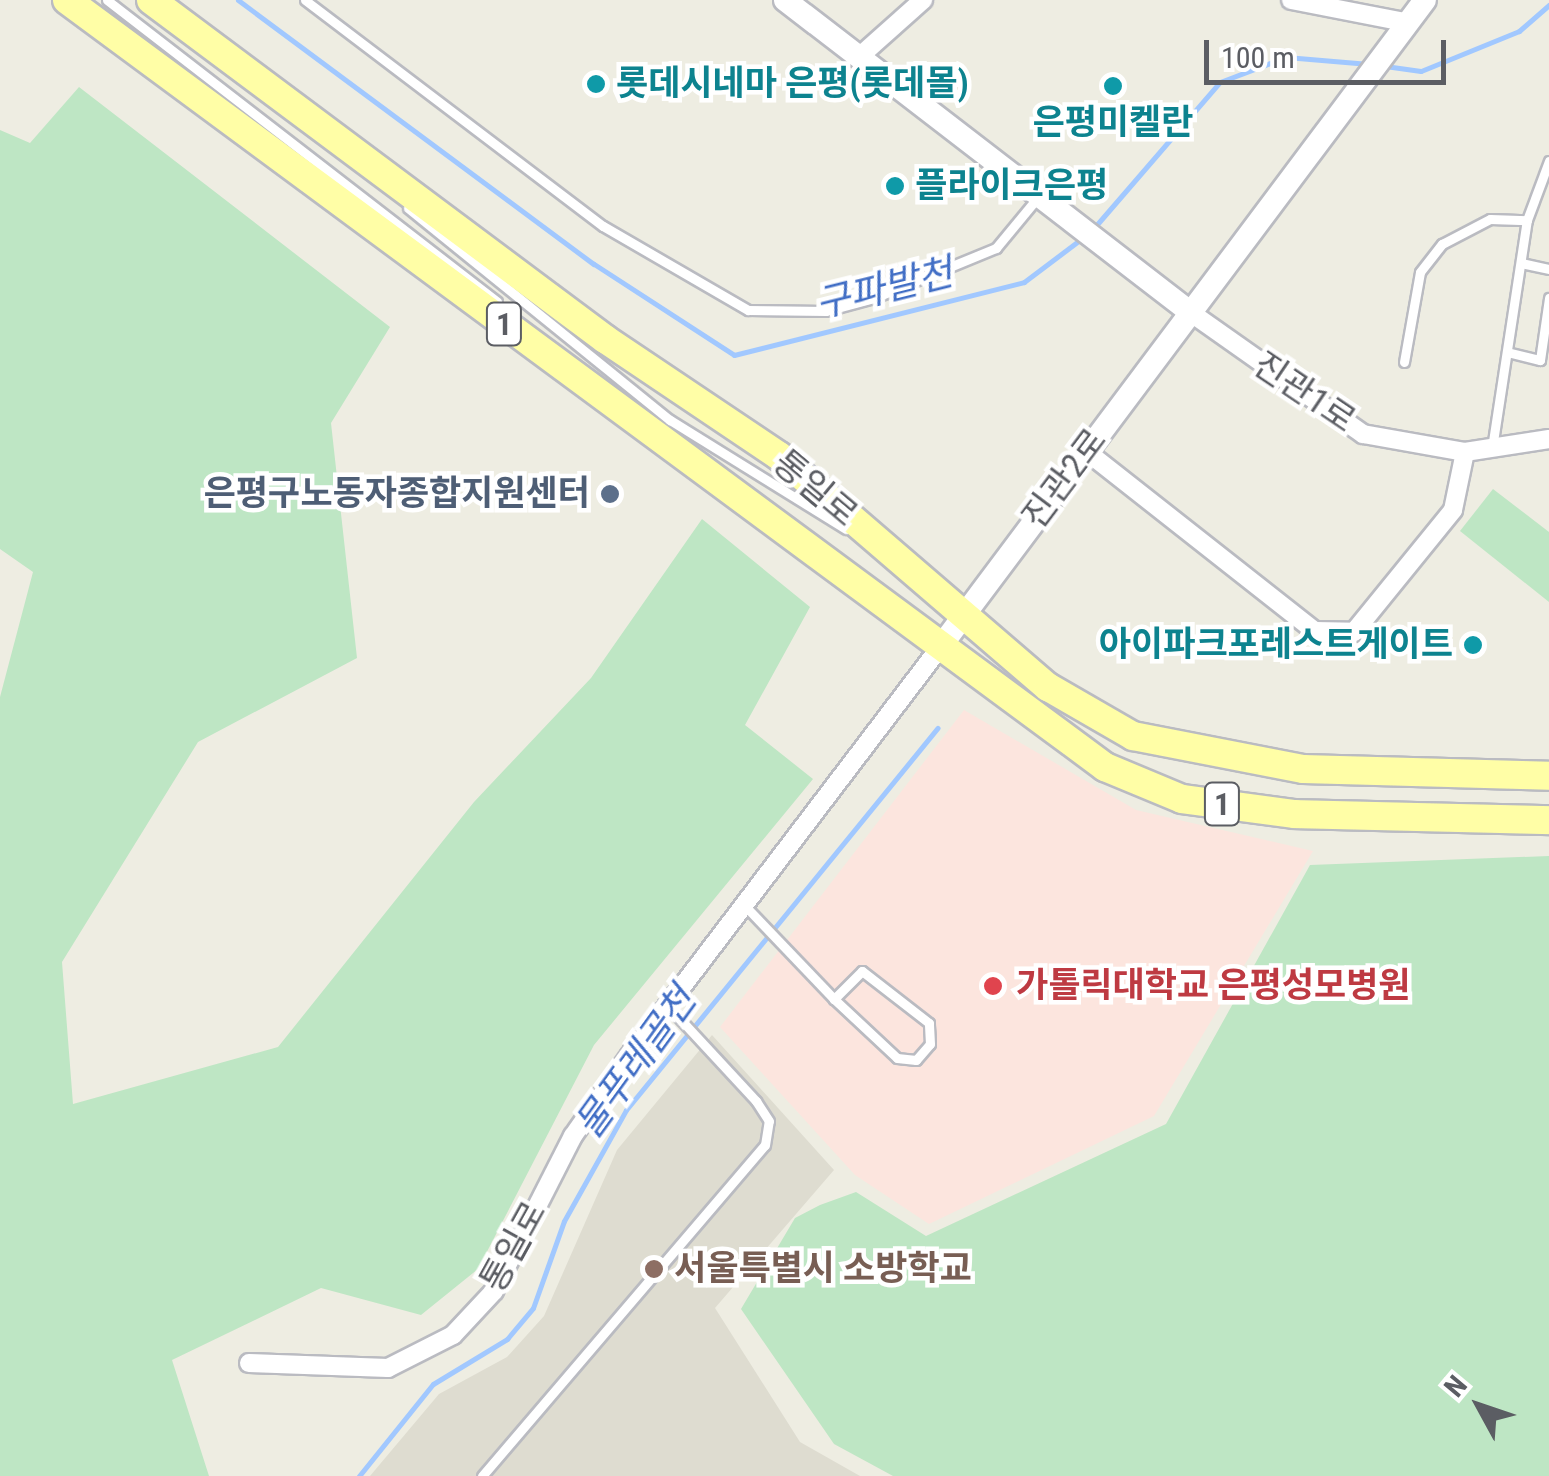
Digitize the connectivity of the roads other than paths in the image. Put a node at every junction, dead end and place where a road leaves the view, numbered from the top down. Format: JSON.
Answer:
{"nodes":[{"id":1,"x":67,"y":0,"type":"edge"},
{"id":2,"x":108,"y":0,"type":"edge"},
{"id":3,"x":151,"y":0,"type":"edge"},
{"id":4,"x":305,"y":0,"type":"edge"},
{"id":5,"x":785,"y":0,"type":"edge"},
{"id":6,"x":923,"y":0,"type":"edge"},
{"id":7,"x":1291,"y":0,"type":"edge"},
{"id":8,"x":1424,"y":0,"type":"edge"},
{"id":9,"x":1404,"y":22,"type":"junction"},
{"id":10,"x":860,"y":56,"type":"junction"},
{"id":11,"x":1549,"y":161,"type":"edge"},
{"id":12,"x":1040,"y":195,"type":"junction"},
{"id":13,"x":1527,"y":220,"type":"junction"},
{"id":14,"x":1521,"y":263,"type":"junction"},
{"id":15,"x":1549,"y":269,"type":"edge"},
{"id":16,"x":1549,"y":298,"type":"edge"},
{"id":17,"x":1190,"y":312,"type":"junction"},
{"id":18,"x":1507,"y":352,"type":"junction"},
{"id":19,"x":562,"y":361,"type":"junction"},
{"id":20,"x":1404,"y":362,"type":"dead end"},
{"id":21,"x":1549,"y":438,"type":"edge"},
{"id":22,"x":1086,"y":451,"type":"junction"},
{"id":23,"x":1492,"y":451,"type":"junction"},
{"id":24,"x":1465,"y":452,"type":"junction"},
{"id":25,"x":961,"y":617,"type":"junction"},
{"id":26,"x":941,"y":646,"type":"junction"},
{"id":27,"x":1549,"y":776,"type":"edge"},
{"id":28,"x":1549,"y":818,"type":"edge"},
{"id":29,"x":753,"y":913,"type":"junction"},
{"id":30,"x":834,"y":999,"type":"junction"},
{"id":31,"x":668,"y":1006,"type":"junction"},
{"id":32,"x":249,"y":1363,"type":"dead end"},
{"id":33,"x":482,"y":1476,"type":"edge"}],
"edges":[{"from":1,"to":19,"type":"main road","name":"통일로","number":"1"},
{"from":2,"to":19,"type":"lane"},
{"from":3,"to":25,"type":"main road","name":"통일로","number":"1"},
{"from":4,"to":12,"type":"lane"},
{"from":5,"to":10,"type":"street"},
{"from":6,"to":10,"type":"street"},
{"from":7,"to":9,"type":"street"},
{"from":8,"to":9,"type":"street"},
{"from":9,"to":17,"type":"street","name":"진관2로"},
{"from":10,"to":12,"type":"street"},
{"from":11,"to":13,"type":"lane"},
{"from":12,"to":17,"type":"street"},
{"from":13,"to":14,"type":"lane"},
{"from":13,"to":20,"type":"lane"},
{"from":14,"to":15,"type":"lane"},
{"from":14,"to":18,"type":"lane"},
{"from":16,"to":18,"type":"lane"},
{"from":17,"to":22,"type":"street","name":"진관2로"},
{"from":17,"to":24,"type":"street","name":"진관1로"},
{"from":18,"to":23,"type":"lane"},
{"from":19,"to":26,"type":"main road","name":"통일로","number":"1"},
{"from":21,"to":23,"type":"street","name":"진관1로"},
{"from":22,"to":24,"type":"street"},
{"from":22,"to":25,"type":"street","name":"진관2로"},
{"from":23,"to":24,"type":"street","name":"진관1로"},
{"from":25,"to":26,"type":"street","name":"진관2로"},
{"from":25,"to":27,"type":"main road","name":"통일로","number":"1"},
{"from":26,"to":28,"type":"main road","name":"통일로","number":"1"},
{"from":26,"to":29,"type":"street","name":"통일로"},
{"from":29,"to":30,"type":"lane"},
{"from":29,"to":31,"type":"street","name":"통일로"},
{"from":30,"to":30,"type":"lane"},
{"from":31,"to":32,"type":"street","name":"통일로"},
{"from":31,"to":33,"type":"lane"}]}
